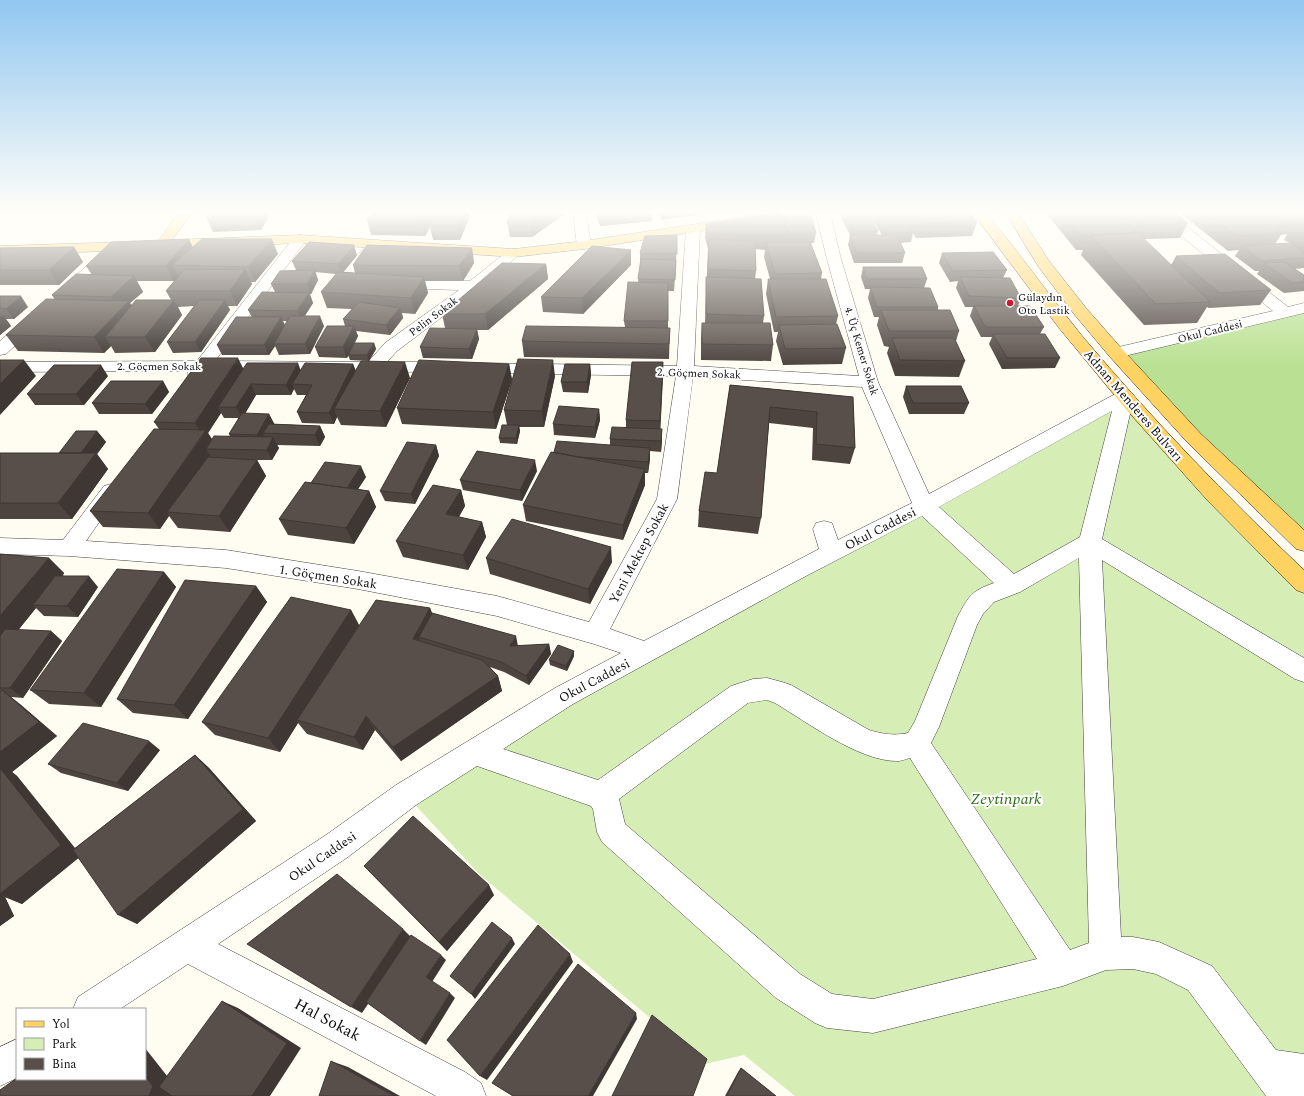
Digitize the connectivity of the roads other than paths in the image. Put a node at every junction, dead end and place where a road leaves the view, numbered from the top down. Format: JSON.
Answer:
{"nodes":[{"id":1,"x":97,"y":264,"type":"edge"},
{"id":2,"x":281,"y":264,"type":"edge"},
{"id":3,"x":357,"y":264,"type":"edge"},
{"id":4,"x":500,"y":264,"type":"edge"},
{"id":5,"x":691,"y":264,"type":"edge"},
{"id":6,"x":835,"y":264,"type":"edge"},
{"id":7,"x":1019,"y":264,"type":"edge"},
{"id":8,"x":1044,"y":264,"type":"edge"},
{"id":9,"x":1225,"y":264,"type":"edge"},
{"id":10,"x":474,"y":286,"type":"junction"},
{"id":11,"x":54,"y":302,"type":"edge"},
{"id":12,"x":1304,"y":308,"type":"edge"},
{"id":13,"x":1284,"y":312,"type":"junction"},
{"id":14,"x":42,"y":313,"type":"edge"},
{"id":15,"x":0,"y":350,"type":"edge"},
{"id":16,"x":1116,"y":353,"type":"junction"},
{"id":17,"x":202,"y":366,"type":"junction"},
{"id":18,"x":373,"y":366,"type":"junction"},
{"id":19,"x":0,"y":367,"type":"edge"},
{"id":20,"x":685,"y":371,"type":"junction"},
{"id":21,"x":869,"y":382,"type":"junction"},
{"id":22,"x":188,"y":385,"type":"edge"},
{"id":23,"x":1125,"y":396,"type":"junction"},
{"id":24,"x":119,"y":480,"type":"edge"},
{"id":25,"x":924,"y":506,"type":"junction"},
{"id":26,"x":824,"y":529,"type":"dead end"},
{"id":27,"x":1090,"y":542,"type":"junction"},
{"id":28,"x":1304,"y":543,"type":"edge"},
{"id":29,"x":0,"y":546,"type":"edge"},
{"id":30,"x":69,"y":548,"type":"junction"},
{"id":31,"x":831,"y":553,"type":"junction"},
{"id":32,"x":1304,"y":584,"type":"edge"},
{"id":33,"x":1012,"y":586,"type":"junction"},
{"id":34,"x":595,"y":634,"type":"junction"},
{"id":35,"x":647,"y":652,"type":"junction"},
{"id":36,"x":1304,"y":671,"type":"edge"},
{"id":37,"x":916,"y":744,"type":"junction"},
{"id":38,"x":474,"y":752,"type":"junction"},
{"id":39,"x":601,"y":795,"type":"junction"},
{"id":40,"x":186,"y":946,"type":"junction"},
{"id":41,"x":1106,"y":954,"type":"junction"},
{"id":42,"x":1063,"y":969,"type":"junction"},
{"id":43,"x":92,"y":1008,"type":"edge"},
{"id":44,"x":16,"y":1058,"type":"edge"},
{"id":45,"x":1266,"y":1067,"type":"junction"},
{"id":46,"x":0,"y":1068,"type":"edge"},
{"id":47,"x":1304,"y":1072,"type":"edge"},
{"id":48,"x":468,"y":1096,"type":"edge"},
{"id":49,"x":1288,"y":1096,"type":"edge"}],
"edges":[{"from":1,"to":11,"type":"street"},
{"from":2,"to":17,"type":"street"},
{"from":3,"to":10,"type":"street"},
{"from":4,"to":10,"type":"street","name":"Pelin Sokak"},
{"from":5,"to":20,"type":"street","name":"Yeni Mektep Sokak"},
{"from":6,"to":21,"type":"street","name":"4. Üç Kemer Sokak"},
{"from":7,"to":23,"type":"main road","name":"Adnan Menderes Bulvarı"},
{"from":8,"to":16,"type":"main road","name":"Adnan Menderes Bulvarı"},
{"from":9,"to":13,"type":"street"},
{"from":10,"to":18,"type":"street","name":"Pelin Sokak"},
{"from":12,"to":13,"type":"street","name":"Okul Caddesi"},
{"from":13,"to":16,"type":"street","name":"Okul Caddesi"},
{"from":14,"to":15,"type":"street"},
{"from":16,"to":28,"type":"main road","name":"Adnan Menderes Bulvarı"},
{"from":17,"to":18,"type":"street","name":"2. Göçmen Sokak"},
{"from":17,"to":19,"type":"street","name":"2. Göçmen Sokak"},
{"from":17,"to":22,"type":"street"},
{"from":18,"to":20,"type":"street","name":"2. Göçmen Sokak"},
{"from":20,"to":21,"type":"street","name":"2. Göçmen Sokak"},
{"from":20,"to":34,"type":"street","name":"Yeni Mektep Sokak"},
{"from":21,"to":25,"type":"street","name":"4. Üç Kemer Sokak"},
{"from":23,"to":25,"type":"street","name":"Okul Caddesi"},
{"from":23,"to":27,"type":"street"},
{"from":23,"to":32,"type":"main road","name":"Adnan Menderes Bulvarı"},
{"from":24,"to":30,"type":"street"},
{"from":25,"to":31,"type":"street","name":"Okul Caddesi"},
{"from":25,"to":33,"type":"street"},
{"from":26,"to":31,"type":"street"},
{"from":27,"to":33,"type":"street"},
{"from":27,"to":36,"type":"street"},
{"from":27,"to":41,"type":"street"},
{"from":29,"to":30,"type":"street","name":"1. Göçmen Sokak"},
{"from":30,"to":34,"type":"street","name":"1. Göçmen Sokak"},
{"from":31,"to":35,"type":"street","name":"Okul Caddesi"},
{"from":33,"to":37,"type":"street"},
{"from":34,"to":35,"type":"street","name":"1. Göçmen Sokak"},
{"from":35,"to":38,"type":"street","name":"Okul Caddesi"},
{"from":37,"to":39,"type":"street"},
{"from":37,"to":42,"type":"street"},
{"from":38,"to":39,"type":"street"},
{"from":38,"to":40,"type":"street","name":"Okul Caddesi"},
{"from":39,"to":42,"type":"street"},
{"from":40,"to":43,"type":"street","name":"Okul Caddesi"},
{"from":40,"to":48,"type":"street","name":"Hal Sokak"},
{"from":41,"to":42,"type":"street"},
{"from":41,"to":45,"type":"street"},
{"from":44,"to":46,"type":"street"},
{"from":45,"to":47,"type":"street"},
{"from":45,"to":49,"type":"street"}]}
